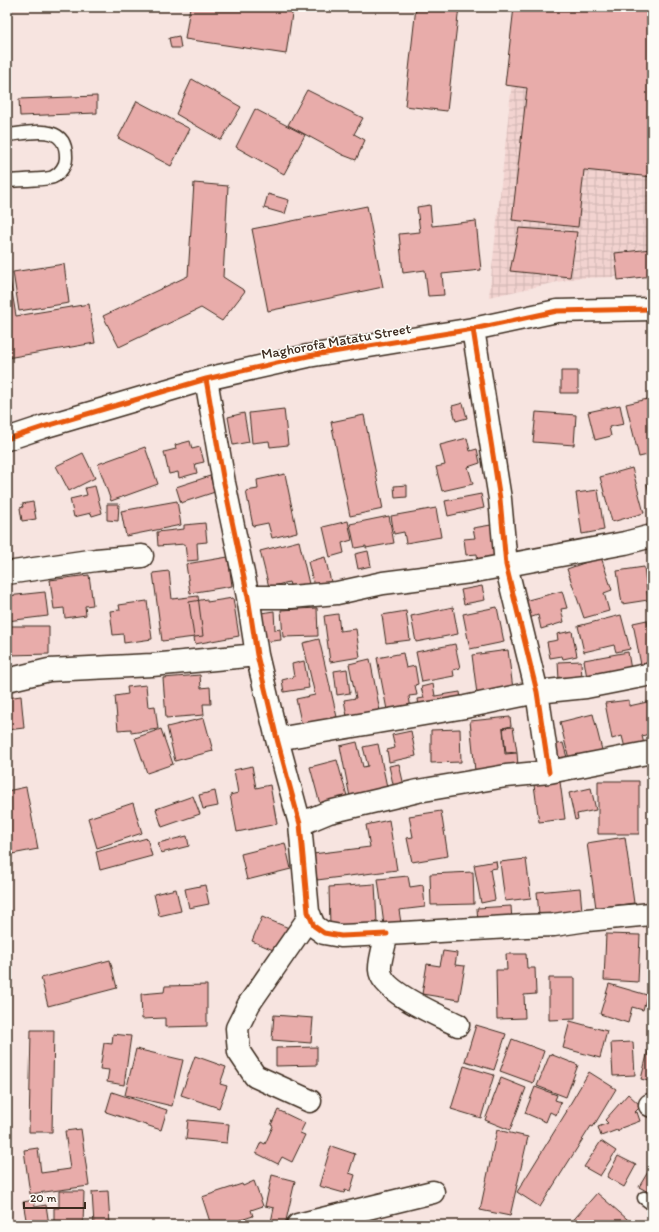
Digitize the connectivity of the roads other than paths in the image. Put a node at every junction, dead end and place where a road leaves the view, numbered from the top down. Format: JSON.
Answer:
{"nodes":[{"id":1,"x":7,"y":136,"type":"edge"},
{"id":2,"x":7,"y":181,"type":"edge"},
{"id":3,"x":652,"y":310,"type":"edge"},
{"id":4,"x":473,"y":329,"type":"junction"},
{"id":5,"x":206,"y":379,"type":"junction"},
{"id":6,"x":7,"y":439,"type":"edge"},
{"id":7,"x":652,"y":536,"type":"edge"},
{"id":8,"x":142,"y":556,"type":"dead end"},
{"id":9,"x":506,"y":565,"type":"junction"},
{"id":10,"x":7,"y":573,"type":"edge"},
{"id":11,"x":248,"y":597,"type":"junction"},
{"id":12,"x":257,"y":655,"type":"junction"},
{"id":13,"x":652,"y":674,"type":"edge"},
{"id":14,"x":7,"y":680,"type":"edge"},
{"id":15,"x":537,"y":692,"type":"junction"},
{"id":16,"x":277,"y":740,"type":"junction"},
{"id":17,"x":652,"y":752,"type":"edge"},
{"id":18,"x":549,"y":772,"type":"junction"},
{"id":19,"x":300,"y":824,"type":"junction"},
{"id":20,"x":651,"y":914,"type":"edge"},
{"id":21,"x":310,"y":916,"type":"junction"},
{"id":22,"x":387,"y":934,"type":"junction"},
{"id":23,"x":458,"y":1025,"type":"dead end"},
{"id":24,"x":310,"y":1101,"type":"dead end"},
{"id":25,"x":433,"y":1192,"type":"dead end"},
{"id":26,"x":298,"y":1225,"type":"edge"}],
"edges":[{"from":1,"to":2,"type":"lane"},
{"from":3,"to":4,"type":"street","name":"Maghorofa Matatu Street"},
{"from":4,"to":5,"type":"street","name":"Maghorofa Matatu Street"},
{"from":4,"to":9,"type":"street"},
{"from":5,"to":6,"type":"street","name":"Maghorofa Matatu Street"},
{"from":5,"to":11,"type":"street"},
{"from":7,"to":9,"type":"street"},
{"from":8,"to":10,"type":"street"},
{"from":9,"to":11,"type":"street"},
{"from":9,"to":15,"type":"street"},
{"from":11,"to":12,"type":"street"},
{"from":12,"to":14,"type":"street"},
{"from":12,"to":16,"type":"street"},
{"from":13,"to":15,"type":"street"},
{"from":15,"to":16,"type":"street"},
{"from":15,"to":18,"type":"street"},
{"from":16,"to":19,"type":"street"},
{"from":17,"to":18,"type":"street"},
{"from":18,"to":19,"type":"street"},
{"from":19,"to":21,"type":"street"},
{"from":20,"to":22,"type":"street"},
{"from":21,"to":22,"type":"street"},
{"from":21,"to":24,"type":"street"},
{"from":22,"to":23,"type":"street"},
{"from":25,"to":26,"type":"street"}]}
